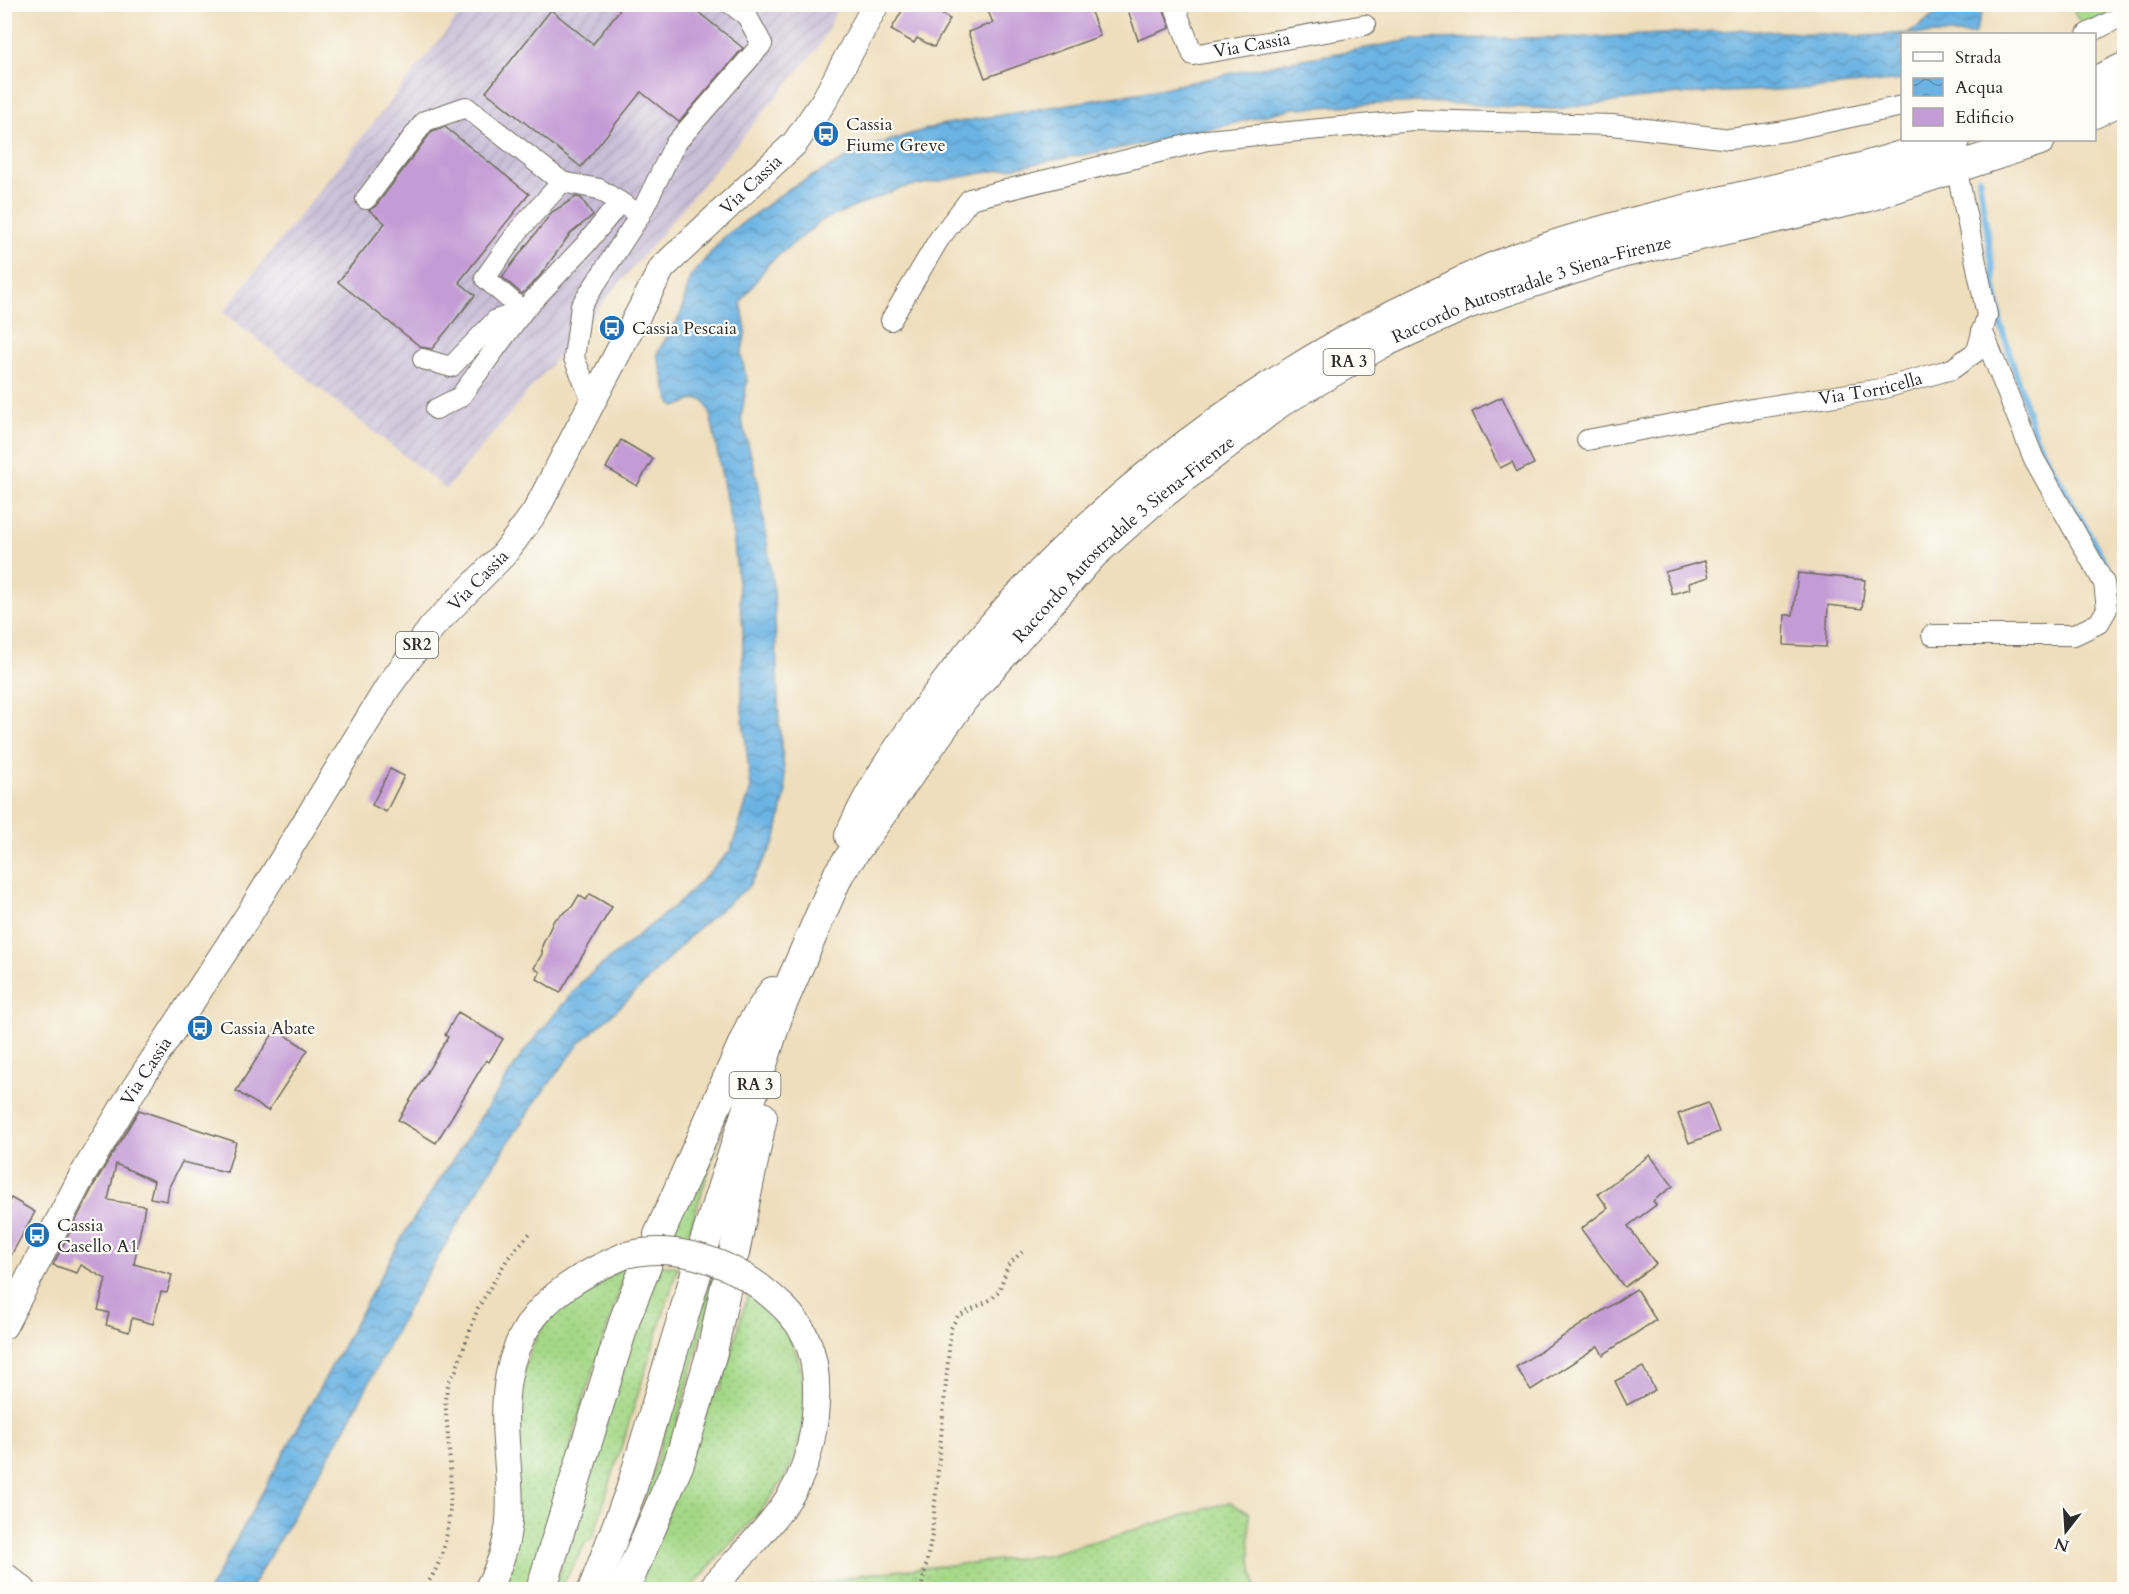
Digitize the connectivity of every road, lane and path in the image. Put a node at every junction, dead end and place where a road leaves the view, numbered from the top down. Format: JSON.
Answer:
{"nodes":[{"id":1,"x":731,"y":4,"type":"edge"},
{"id":2,"x":876,"y":4,"type":"edge"},
{"id":3,"x":1174,"y":4,"type":"edge"},
{"id":4,"x":2124,"y":15,"type":"edge"},
{"id":5,"x":1365,"y":25,"type":"dead end"},
{"id":6,"x":2088,"y":33,"type":"edge"},
{"id":7,"x":2124,"y":68,"type":"edge"},
{"id":8,"x":2096,"y":81,"type":"edge"},
{"id":9,"x":2124,"y":98,"type":"edge"},
{"id":10,"x":1901,"y":106,"type":"edge"},
{"id":11,"x":2096,"y":111,"type":"edge"},
{"id":12,"x":1952,"y":141,"type":"edge"},
{"id":13,"x":2037,"y":141,"type":"edge"},
{"id":14,"x":1959,"y":181,"type":"dead end"},
{"id":15,"x":562,"y":182,"type":"junction"},
{"id":16,"x":366,"y":199,"type":"dead end"},
{"id":17,"x":620,"y":202,"type":"junction"},
{"id":18,"x":640,"y":215,"type":"junction"},
{"id":19,"x":523,"y":311,"type":"junction"},
{"id":20,"x":891,"y":320,"type":"dead end"},
{"id":21,"x":1982,"y":330,"type":"junction"},
{"id":22,"x":423,"y":359,"type":"dead end"},
{"id":23,"x":593,"y":403,"type":"junction"},
{"id":24,"x":436,"y":409,"type":"dead end"},
{"id":25,"x":1587,"y":440,"type":"dead end"},
{"id":26,"x":1932,"y":635,"type":"dead end"},
{"id":27,"x":839,"y":873,"type":"junction"},
{"id":28,"x":812,"y":931,"type":"junction"},
{"id":29,"x":531,"y":1232,"type":"dead end"},
{"id":30,"x":660,"y":1235,"type":"dead end"},
{"id":31,"x":705,"y":1242,"type":"dead end"},
{"id":32,"x":1022,"y":1252,"type":"dead end"},
{"id":33,"x":734,"y":1253,"type":"dead end"},
{"id":34,"x":636,"y":1261,"type":"junction"},
{"id":35,"x":696,"y":1274,"type":"dead end"},
{"id":36,"x":726,"y":1286,"type":"dead end"},
{"id":37,"x":4,"y":1326,"type":"edge"},
{"id":38,"x":4,"y":1575,"type":"edge"},
{"id":39,"x":24,"y":1590,"type":"edge"},
{"id":40,"x":422,"y":1590,"type":"edge"},
{"id":41,"x":487,"y":1590,"type":"edge"},
{"id":42,"x":541,"y":1590,"type":"edge"},
{"id":43,"x":593,"y":1590,"type":"edge"},
{"id":44,"x":624,"y":1590,"type":"edge"},
{"id":45,"x":710,"y":1590,"type":"edge"},
{"id":46,"x":921,"y":1590,"type":"edge"}],
"edges":[{"from":1,"to":18,"type":"street"},
{"from":2,"to":23,"type":"main road","name":"Via Cassia","number":"SR2"},
{"from":3,"to":5,"type":"street","name":"Via Cassia"},
{"from":4,"to":6,"type":"street"},
{"from":7,"to":8,"type":"highway"},
{"from":9,"to":11,"type":"highway"},
{"from":10,"to":20,"type":"street"},
{"from":12,"to":27,"type":"highway","name":"Raccordo Autostradale 3 Siena-Firenze","number":"RA 3"},
{"from":13,"to":27,"type":"highway","name":"Raccordo Autostradale 3 Siena-Firenze","number":"RA 3"},
{"from":14,"to":21,"type":"street","name":"Via Torricella"},
{"from":15,"to":16,"type":"street"},
{"from":15,"to":17,"type":"street"},
{"from":15,"to":19,"type":"street"},
{"from":17,"to":18,"type":"street"},
{"from":17,"to":19,"type":"street"},
{"from":18,"to":23,"type":"street"},
{"from":19,"to":22,"type":"street"},
{"from":19,"to":24,"type":"street"},
{"from":21,"to":25,"type":"street","name":"Via Torricella"},
{"from":21,"to":26,"type":"street"},
{"from":23,"to":37,"type":"main road","name":"Via Cassia","number":"SR2"},
{"from":27,"to":28,"type":"highway","name":"Raccordo Autostradale 3 Siena-Firenze","number":"RA 3"},
{"from":28,"to":30,"type":"highway"},
{"from":28,"to":31,"type":"highway","name":"Raccordo Autostradale 3 Siena-Firenze","number":"RA 3"},
{"from":28,"to":33,"type":"highway"},
{"from":29,"to":40,"type":"path"},
{"from":32,"to":46,"type":"path"},
{"from":34,"to":41,"type":"main road"},
{"from":34,"to":42,"type":"highway"},
{"from":34,"to":45,"type":"main road","bridge":true},
{"from":35,"to":43,"type":"highway"},
{"from":36,"to":44,"type":"highway"},
{"from":38,"to":39,"type":"main road"}]}
